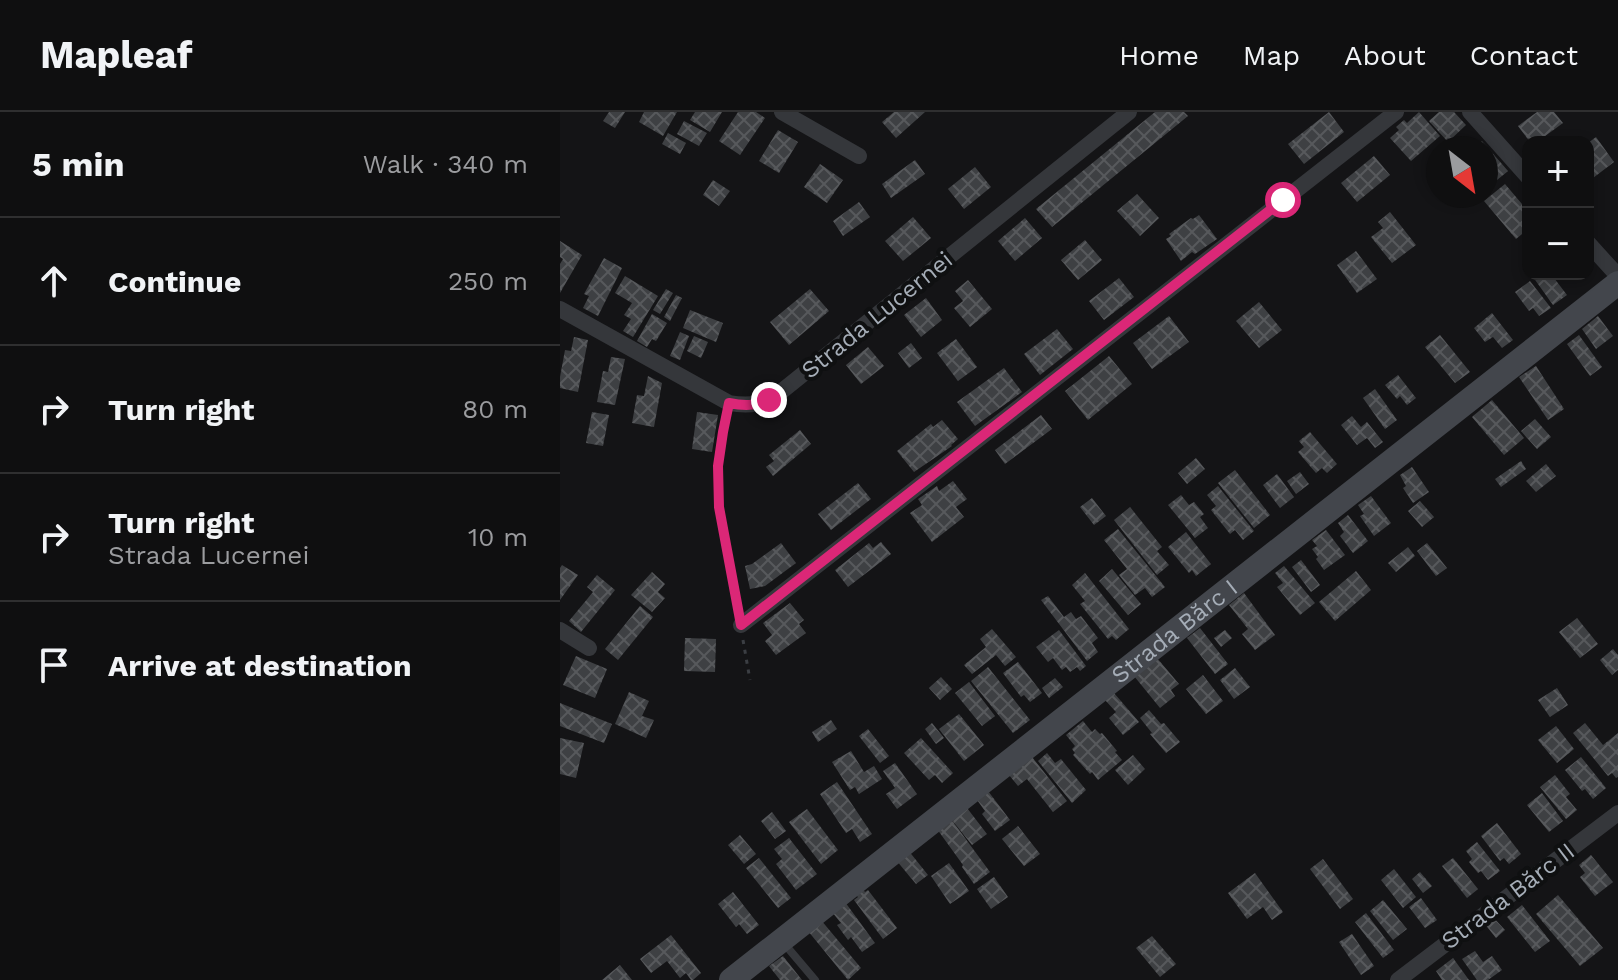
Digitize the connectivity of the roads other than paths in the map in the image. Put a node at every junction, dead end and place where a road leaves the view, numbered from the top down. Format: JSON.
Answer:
{"nodes":[{"id":1,"x":782,"y":112,"type":"edge"},
{"id":2,"x":1129,"y":112,"type":"edge"},
{"id":3,"x":1396,"y":112,"type":"edge"},
{"id":4,"x":1470,"y":112,"type":"edge"},
{"id":5,"x":859,"y":156,"type":"dead end"},
{"id":6,"x":1522,"y":170,"type":"edge"},
{"id":7,"x":1594,"y":250,"type":"edge"},
{"id":8,"x":1618,"y":276,"type":"edge"},
{"id":9,"x":1618,"y":283,"type":"edge"},
{"id":10,"x":560,"y":309,"type":"edge"},
{"id":11,"x":741,"y":625,"type":"road end"},
{"id":12,"x":560,"y":630,"type":"edge"},
{"id":13,"x":589,"y":648,"type":"dead end"},
{"id":14,"x":1618,"y":813,"type":"edge"},
{"id":15,"x":782,"y":940,"type":"junction"},
{"id":16,"x":731,"y":980,"type":"edge"},
{"id":17,"x":815,"y":980,"type":"edge"},
{"id":18,"x":1398,"y":980,"type":"edge"}],
"edges":[{"from":1,"to":5,"type":"street"},
{"from":2,"to":10,"type":"street","name":"Strada Lucernei"},
{"from":3,"to":11,"type":"street"},
{"from":4,"to":6,"type":"street"},
{"from":7,"to":8,"type":"street"},
{"from":9,"to":15,"type":"street","name":"Strada Bărc I"},
{"from":12,"to":13,"type":"street"},
{"from":14,"to":18,"type":"street","name":"Strada Bărc II"},
{"from":15,"to":16,"type":"street","name":"Strada Bărc I"},
{"from":15,"to":17,"type":"lane"}]}
